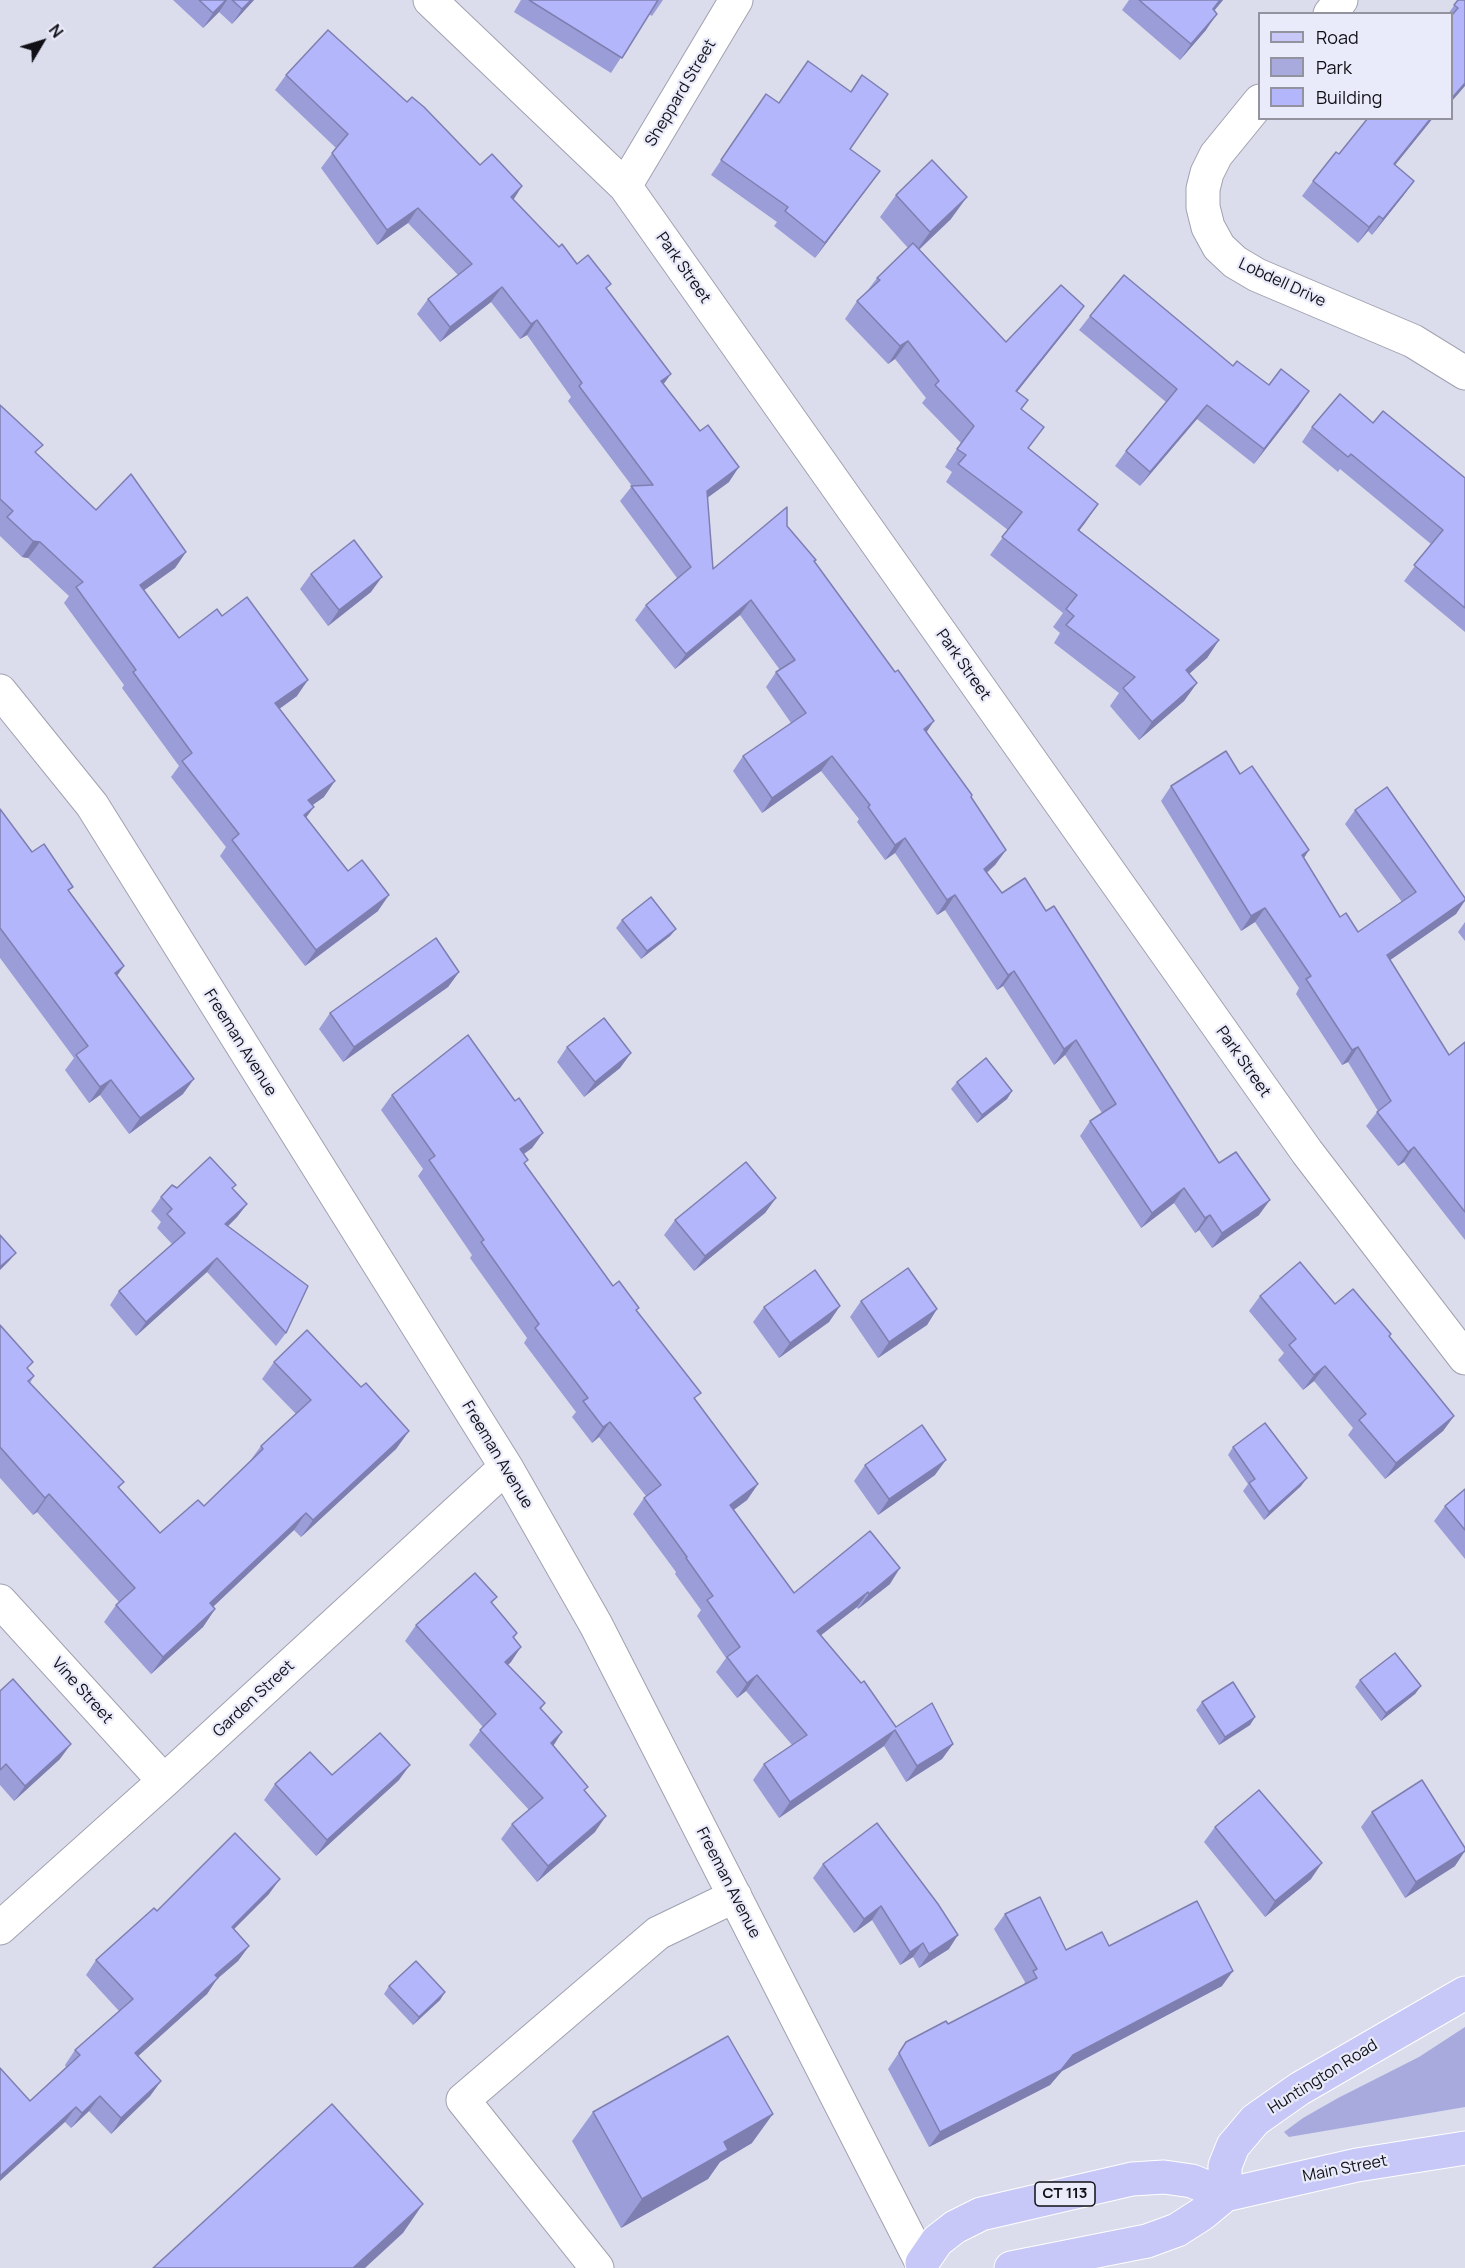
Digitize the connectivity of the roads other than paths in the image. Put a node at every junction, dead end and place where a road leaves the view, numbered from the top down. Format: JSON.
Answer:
{"nodes":[{"id":1,"x":429,"y":0,"type":"edge"},
{"id":2,"x":736,"y":0,"type":"edge"},
{"id":3,"x":1341,"y":0,"type":"edge"},
{"id":4,"x":1332,"y":12,"type":"edge"},
{"id":5,"x":1258,"y":102,"type":"edge"},
{"id":6,"x":625,"y":186,"type":"junction"},
{"id":7,"x":1465,"y":373,"type":"edge"},
{"id":8,"x":0,"y":691,"type":"edge"},
{"id":9,"x":1465,"y":1358,"type":"edge"},
{"id":10,"x":506,"y":1467,"type":"junction"},
{"id":11,"x":0,"y":1601,"type":"edge"},
{"id":12,"x":164,"y":1781,"type":"junction"},
{"id":13,"x":735,"y":1896,"type":"junction"},
{"id":14,"x":0,"y":1928,"type":"edge"},
{"id":15,"x":1465,"y":1993,"type":"edge"},
{"id":16,"x":1465,"y":2148,"type":"edge"},
{"id":17,"x":1225,"y":2195,"type":"junction"},
{"id":18,"x":922,"y":2266,"type":"edge"},
{"id":19,"x":597,"y":2268,"type":"edge"},
{"id":20,"x":1011,"y":2268,"type":"edge"}],
"edges":[{"from":1,"to":6,"type":"street","name":"Park Street"},
{"from":2,"to":6,"type":"street","name":"Sheppard Street"},
{"from":3,"to":4,"type":"street"},
{"from":5,"to":7,"type":"street","name":"Lobdell Drive"},
{"from":6,"to":9,"type":"street","name":"Park Street"},
{"from":8,"to":10,"type":"street","name":"Freeman Avenue"},
{"from":10,"to":12,"type":"street","name":"Garden Street"},
{"from":10,"to":13,"type":"street","name":"Freeman Avenue"},
{"from":11,"to":12,"type":"street","name":"Vine Street"},
{"from":12,"to":14,"type":"street","name":"Garden Street"},
{"from":13,"to":18,"type":"street","name":"Freeman Avenue"},
{"from":13,"to":19,"type":"street"},
{"from":15,"to":17,"type":"main road","name":"Huntington Road"},
{"from":16,"to":17,"type":"main road","name":"Main Street"},
{"from":17,"to":18,"type":"main road","number":"CT 113"},
{"from":17,"to":20,"type":"main road","name":"Main Street"}]}
